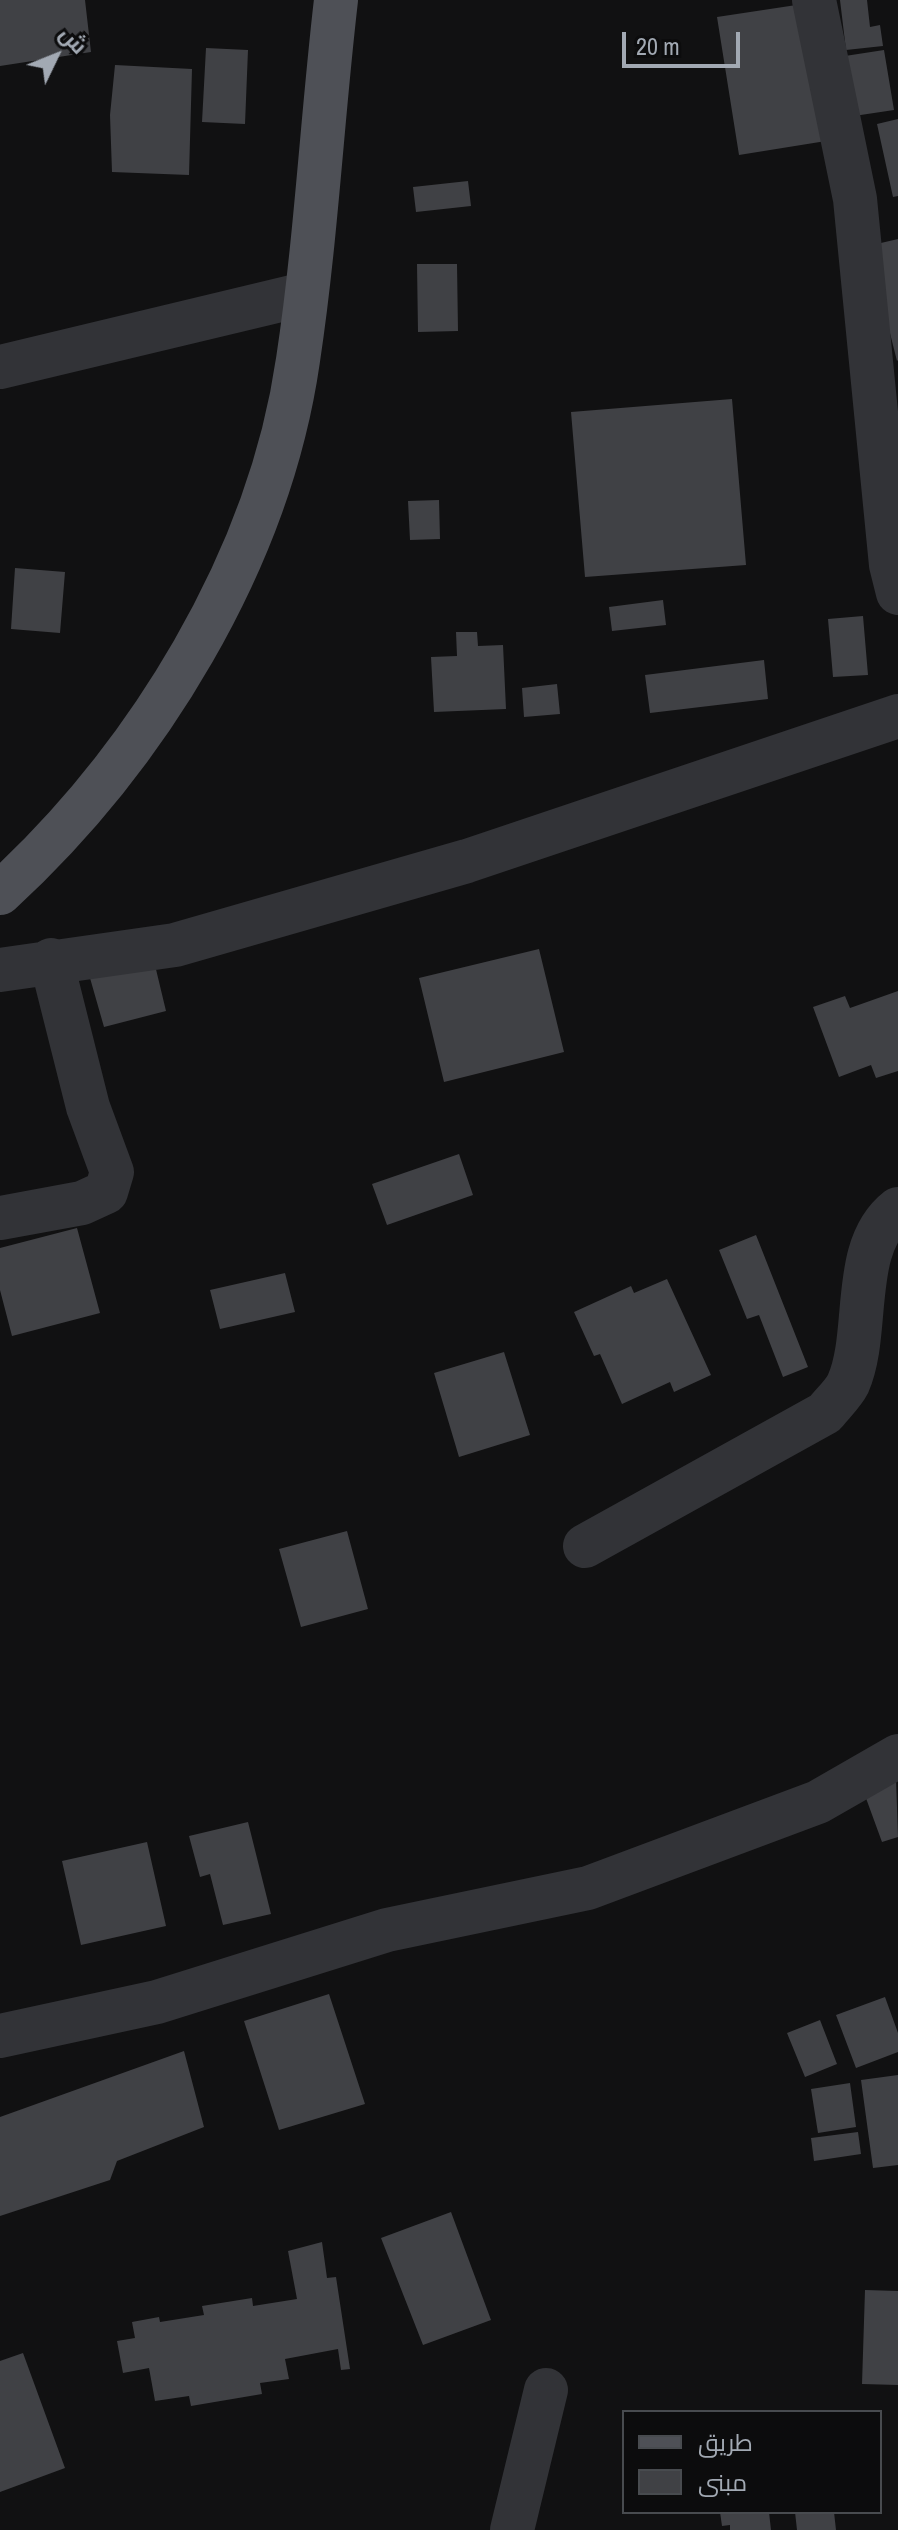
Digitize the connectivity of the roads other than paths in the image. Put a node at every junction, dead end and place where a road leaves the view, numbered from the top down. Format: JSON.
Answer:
{"nodes":[{"id":1,"x":336,"y":0,"type":"edge"},
{"id":2,"x":814,"y":0,"type":"edge"},
{"id":3,"x":305,"y":294,"type":"junction"},
{"id":4,"x":0,"y":367,"type":"edge"},
{"id":5,"x":888,"y":419,"type":"edge"},
{"id":6,"x":898,"y":593,"type":"edge"},
{"id":7,"x":898,"y":716,"type":"edge"},
{"id":8,"x":0,"y":893,"type":"edge"},
{"id":9,"x":51,"y":960,"type":"junction"},
{"id":10,"x":0,"y":970,"type":"edge"},
{"id":11,"x":898,"y":1209,"type":"edge"},
{"id":12,"x":0,"y":1218,"type":"edge"},
{"id":13,"x":585,"y":1546,"type":"dead end"},
{"id":14,"x":898,"y":1756,"type":"edge"},
{"id":15,"x":0,"y":2036,"type":"edge"},
{"id":16,"x":546,"y":2390,"type":"dead end"},
{"id":17,"x":512,"y":2530,"type":"edge"}],
"edges":[{"from":1,"to":3,"type":"main road"},
{"from":2,"to":5,"type":"street"},
{"from":3,"to":4,"type":"street"},
{"from":3,"to":8,"type":"main road"},
{"from":5,"to":6,"type":"street"},
{"from":7,"to":9,"type":"street"},
{"from":9,"to":10,"type":"street"},
{"from":9,"to":12,"type":"street"},
{"from":11,"to":13,"type":"street"},
{"from":14,"to":15,"type":"street"},
{"from":16,"to":17,"type":"street"}]}
